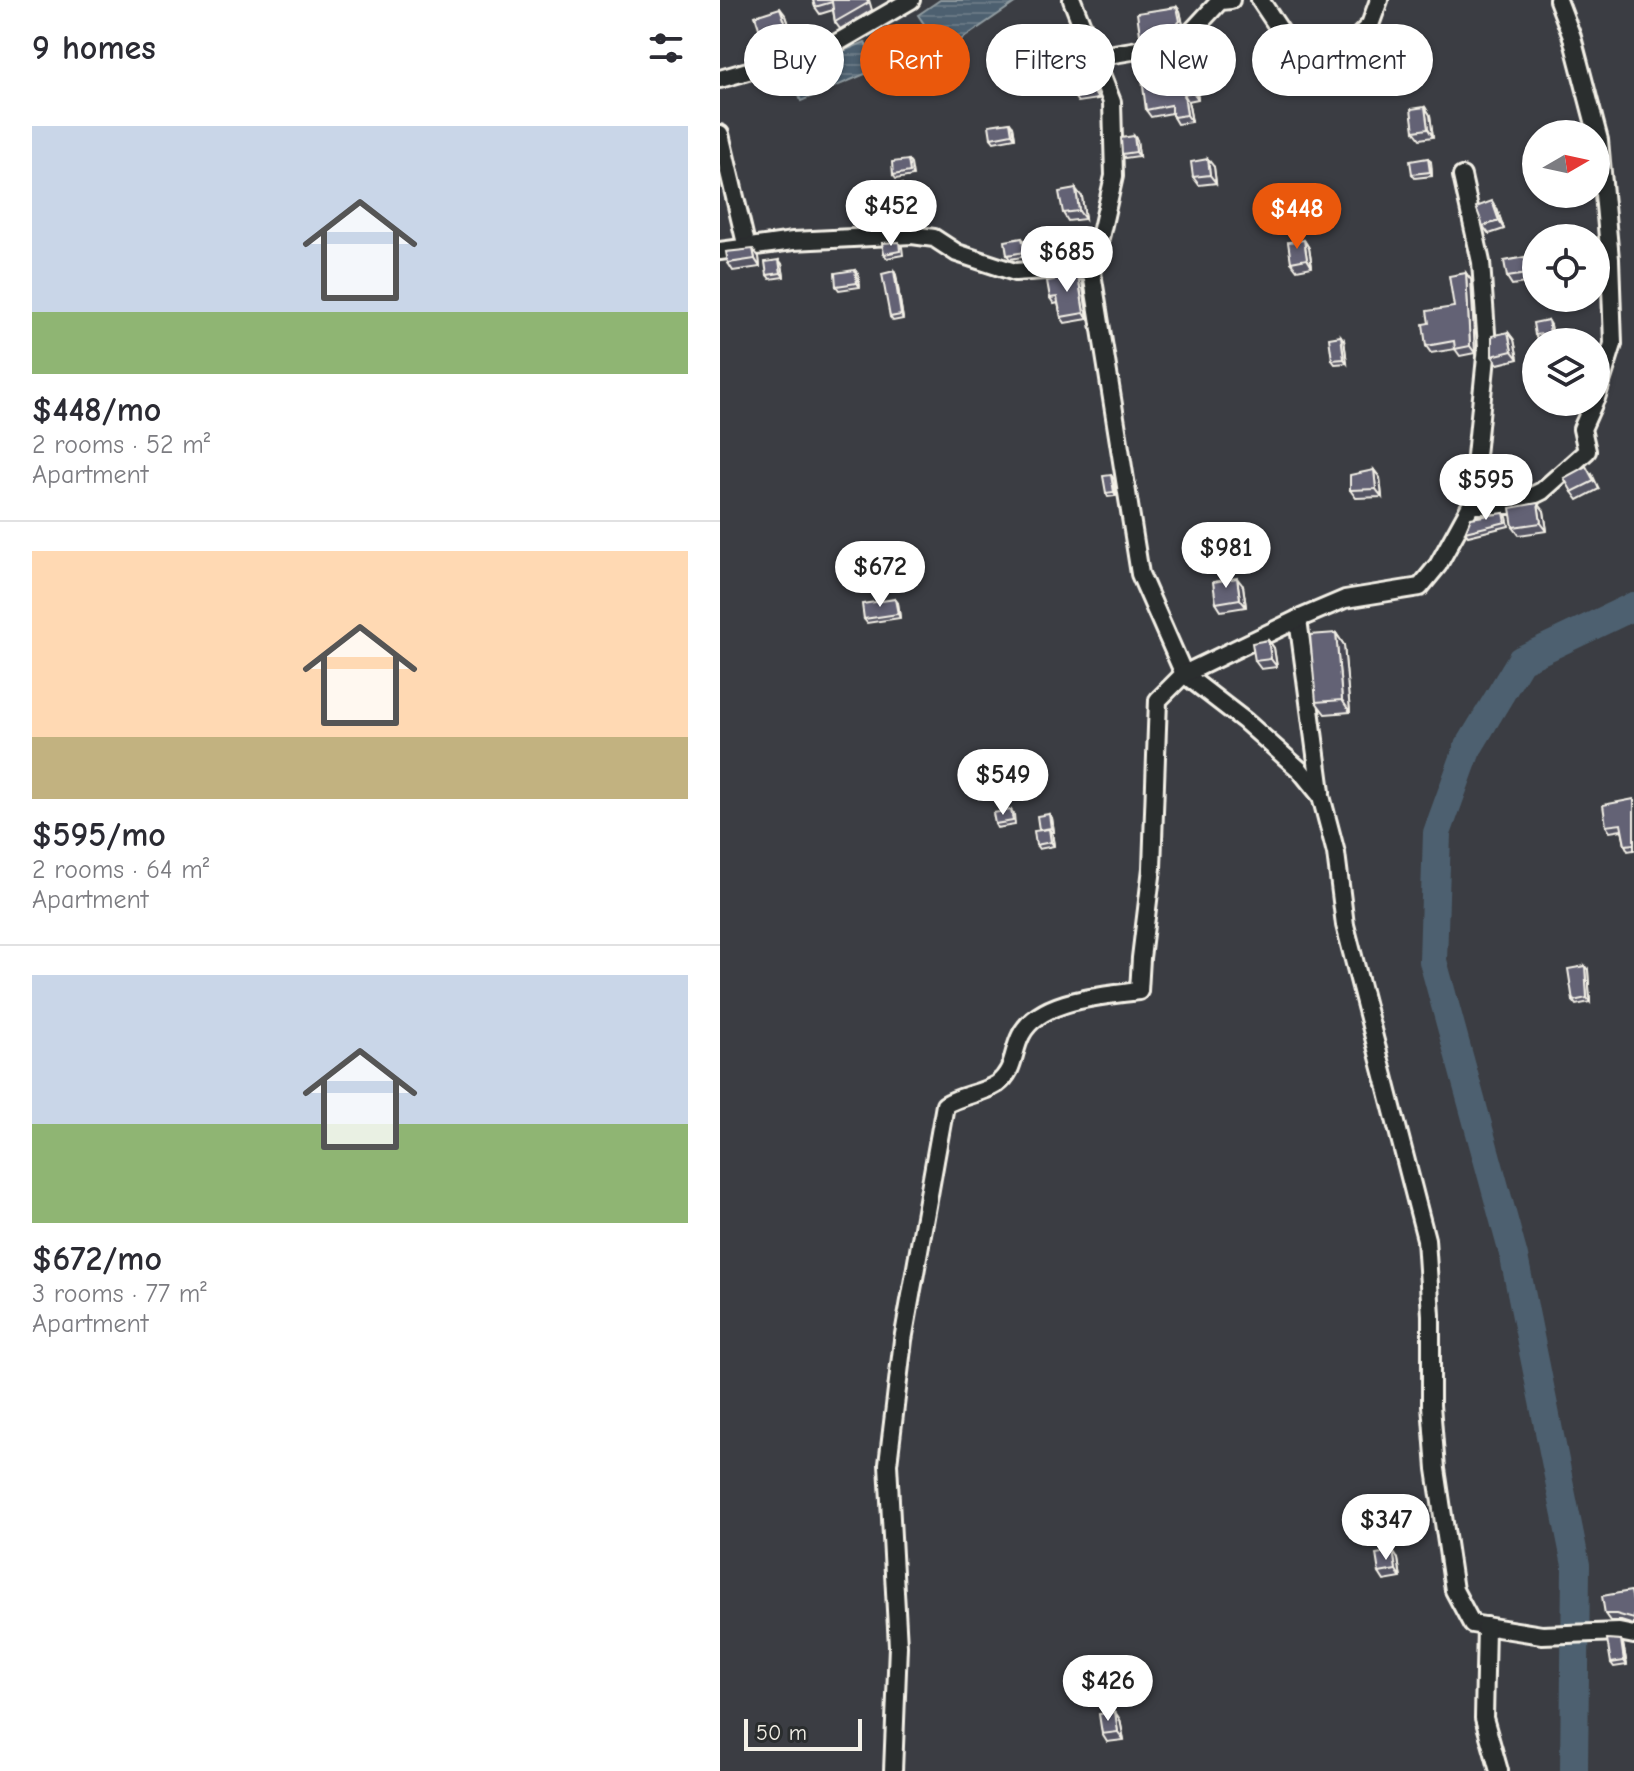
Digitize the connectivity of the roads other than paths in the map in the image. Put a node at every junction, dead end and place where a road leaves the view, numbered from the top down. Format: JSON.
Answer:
{"nodes":[{"id":1,"x":911,"y":0,"type":"edge"},
{"id":2,"x":1072,"y":0,"type":"edge"},
{"id":3,"x":1231,"y":0,"type":"edge"},
{"id":4,"x":1260,"y":0,"type":"edge"},
{"id":5,"x":1379,"y":0,"type":"edge"},
{"id":6,"x":1558,"y":0,"type":"edge"},
{"id":7,"x":1082,"y":24,"type":"edge"},
{"id":8,"x":1115,"y":54,"type":"edge"},
{"id":9,"x":720,"y":79,"type":"edge"},
{"id":10,"x":1110,"y":96,"type":"edge"},
{"id":11,"x":720,"y":134,"type":"edge"},
{"id":12,"x":1462,"y":176,"type":"dead end"},
{"id":13,"x":747,"y":248,"type":"junction"},
{"id":14,"x":720,"y":251,"type":"edge"},
{"id":15,"x":1092,"y":273,"type":"junction"},
{"id":16,"x":1610,"y":353,"type":"edge"},
{"id":17,"x":1588,"y":416,"type":"edge"},
{"id":18,"x":1471,"y":505,"type":"junction"},
{"id":19,"x":1298,"y":619,"type":"junction"},
{"id":20,"x":1184,"y":674,"type":"junction"},
{"id":21,"x":1321,"y":796,"type":"junction"},
{"id":22,"x":1486,"y":1626,"type":"junction"},
{"id":23,"x":1627,"y":1633,"type":"edge"},
{"id":24,"x":893,"y":1771,"type":"edge"},
{"id":25,"x":1499,"y":1771,"type":"edge"}],
"edges":[{"from":1,"to":9,"type":"street"},
{"from":2,"to":7,"type":"street"},
{"from":3,"to":8,"type":"street"},
{"from":4,"to":5,"type":"street"},
{"from":6,"to":16,"type":"street"},
{"from":10,"to":15,"type":"street"},
{"from":11,"to":13,"type":"street"},
{"from":12,"to":18,"type":"street"},
{"from":13,"to":14,"type":"street"},
{"from":13,"to":15,"type":"street"},
{"from":15,"to":20,"type":"street"},
{"from":17,"to":18,"type":"street"},
{"from":18,"to":19,"type":"street"},
{"from":19,"to":20,"type":"street"},
{"from":19,"to":21,"type":"street"},
{"from":20,"to":21,"type":"street"},
{"from":20,"to":24,"type":"street"},
{"from":21,"to":22,"type":"street"},
{"from":22,"to":23,"type":"street"},
{"from":22,"to":25,"type":"street"}]}
